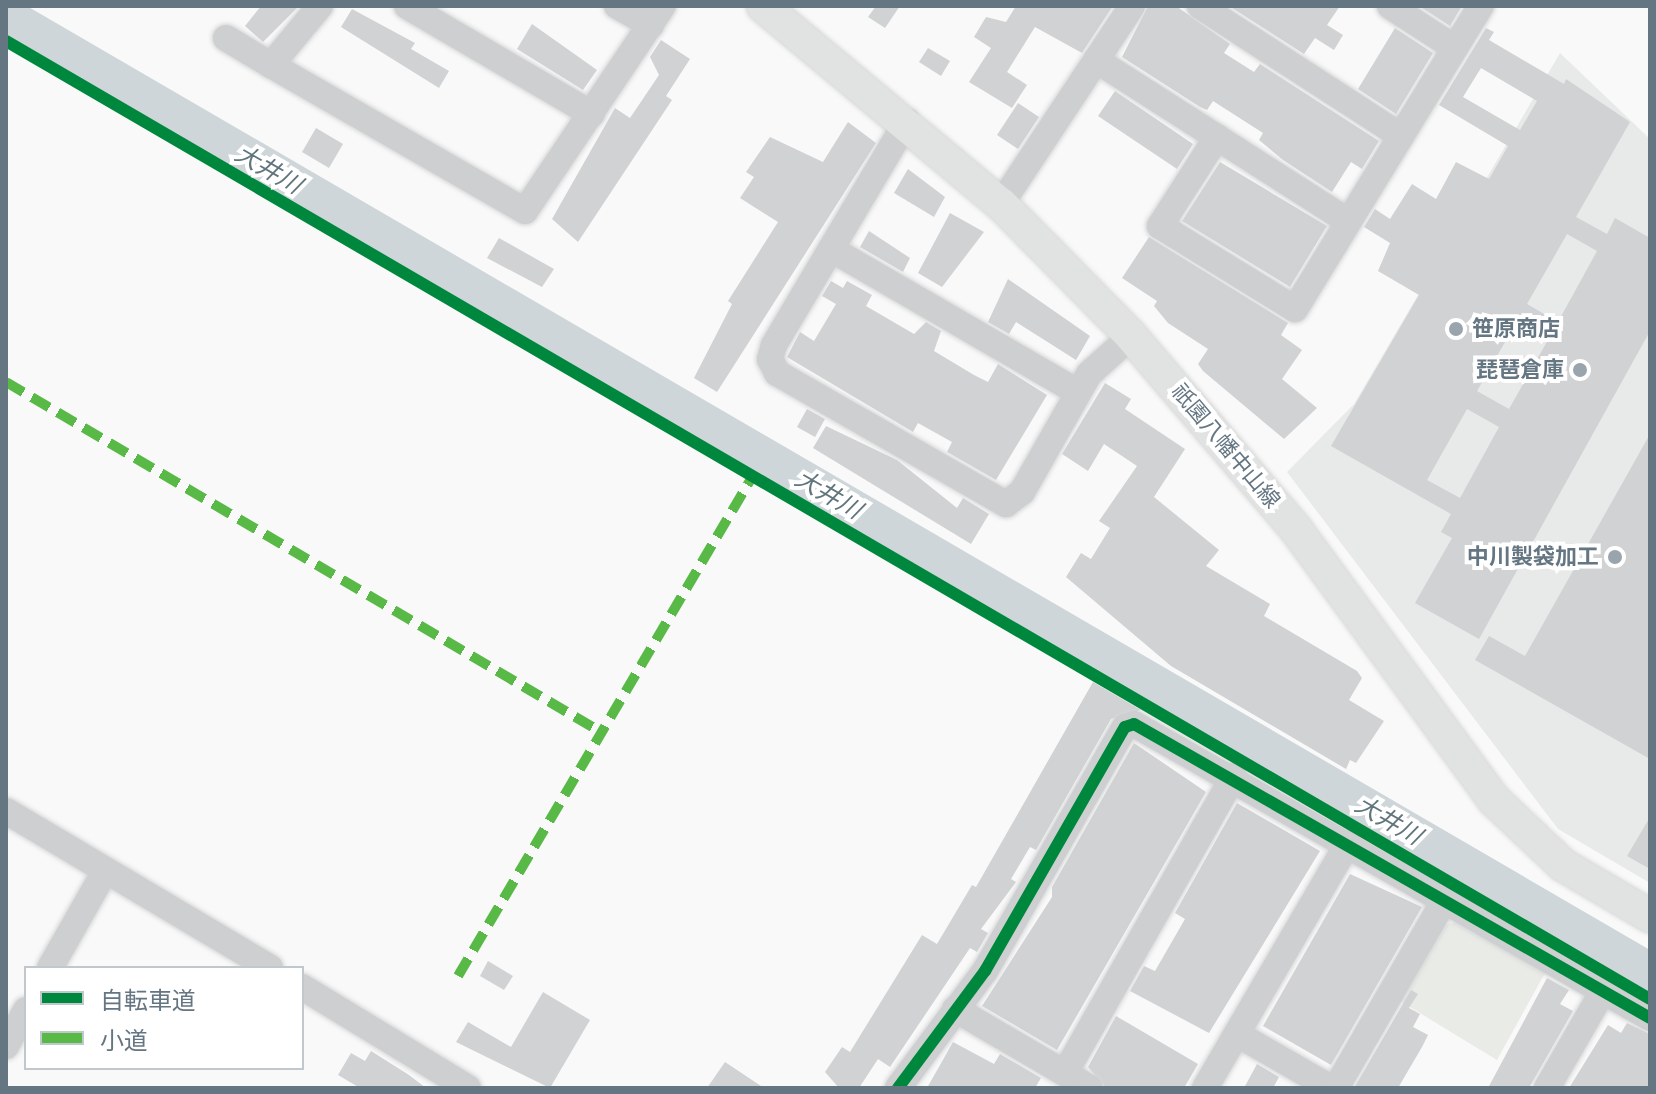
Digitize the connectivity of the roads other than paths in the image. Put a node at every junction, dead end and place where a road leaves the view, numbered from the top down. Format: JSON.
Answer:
{"nodes":[{"id":1,"x":320,"y":6,"type":"edge"},
{"id":2,"x":407,"y":6,"type":"edge"},
{"id":3,"x":617,"y":6,"type":"edge"},
{"id":4,"x":763,"y":6,"type":"edge"},
{"id":5,"x":1132,"y":6,"type":"edge"},
{"id":6,"x":1200,"y":6,"type":"edge"},
{"id":7,"x":1390,"y":6,"type":"edge"},
{"id":8,"x":1481,"y":6,"type":"edge"},
{"id":9,"x":657,"y":16,"type":"edge"},
{"id":10,"x":226,"y":38,"type":"dead end"},
{"id":11,"x":1455,"y":48,"type":"junction"},
{"id":12,"x":1096,"y":60,"type":"junction"},
{"id":13,"x":271,"y":65,"type":"junction"},
{"id":14,"x":592,"y":114,"type":"junction"},
{"id":15,"x":907,"y":121,"type":"junction"},
{"id":16,"x":1401,"y":136,"type":"junction"},
{"id":17,"x":1217,"y":137,"type":"junction"},
{"id":18,"x":1001,"y":204,"type":"junction"},
{"id":19,"x":1348,"y":221,"type":"junction"},
{"id":20,"x":831,"y":249,"type":"junction"},
{"id":21,"x":1131,"y":336,"type":"junction"},
{"id":22,"x":1078,"y":392,"type":"junction"},
{"id":23,"x":1234,"y":776,"type":"junction"},
{"id":24,"x":6,"y":811,"type":"edge"},
{"id":25,"x":1348,"y":843,"type":"junction"},
{"id":26,"x":105,"y":871,"type":"junction"},
{"id":27,"x":1445,"y":899,"type":"junction"},
{"id":28,"x":1650,"y":916,"type":"edge"},
{"id":29,"x":51,"y":966,"type":"edge"},
{"id":30,"x":267,"y":966,"type":"edge"},
{"id":31,"x":304,"y":988,"type":"edge"},
{"id":32,"x":1603,"y":991,"type":"junction"},
{"id":33,"x":955,"y":1009,"type":"junction"},
{"id":34,"x":24,"y":1014,"type":"edge"},
{"id":35,"x":1650,"y":1018,"type":"edge"},
{"id":36,"x":1237,"y":1034,"type":"junction"},
{"id":37,"x":6,"y":1046,"type":"edge"},
{"id":38,"x":1065,"y":1073,"type":"junction"},
{"id":39,"x":468,"y":1088,"type":"edge"},
{"id":40,"x":898,"y":1088,"type":"edge"},
{"id":41,"x":1090,"y":1088,"type":"edge"},
{"id":42,"x":1205,"y":1088,"type":"edge"},
{"id":43,"x":1334,"y":1088,"type":"edge"},
{"id":44,"x":1547,"y":1088,"type":"edge"}],
"edges":[{"from":1,"to":13,"type":"street"},
{"from":2,"to":14,"type":"street"},
{"from":3,"to":9,"type":"street"},
{"from":4,"to":15,"type":"main road","name":"祇園八幡中山線"},
{"from":5,"to":12,"type":"street"},
{"from":6,"to":16,"type":"street"},
{"from":7,"to":11,"type":"street"},
{"from":8,"to":11,"type":"street"},
{"from":9,"to":14,"type":"street"},
{"from":10,"to":13,"type":"street"},
{"from":11,"to":16,"type":"street"},
{"from":12,"to":17,"type":"street"},
{"from":12,"to":18,"type":"street"},
{"from":13,"to":14,"type":"street"},
{"from":15,"to":18,"type":"main road","name":"祇園八幡中山線"},
{"from":15,"to":20,"type":"street"},
{"from":16,"to":19,"type":"street"},
{"from":17,"to":19,"type":"street"},
{"from":17,"to":19,"type":"street"},
{"from":18,"to":21,"type":"main road","name":"祇園八幡中山線"},
{"from":20,"to":22,"type":"street"},
{"from":20,"to":22,"type":"street"},
{"from":21,"to":22,"type":"street"},
{"from":21,"to":28,"type":"main road","name":"祇園八幡中山線"},
{"from":23,"to":25,"type":"street"},
{"from":23,"to":33,"type":"street"},
{"from":23,"to":38,"type":"street"},
{"from":24,"to":26,"type":"street"},
{"from":25,"to":27,"type":"street"},
{"from":25,"to":36,"type":"street"},
{"from":26,"to":29,"type":"street"},
{"from":26,"to":30,"type":"street"},
{"from":27,"to":32,"type":"street"},
{"from":27,"to":43,"type":"street"},
{"from":31,"to":39,"type":"street"},
{"from":32,"to":35,"type":"street"},
{"from":32,"to":44,"type":"street"},
{"from":33,"to":38,"type":"street"},
{"from":33,"to":40,"type":"street"},
{"from":34,"to":37,"type":"street"},
{"from":36,"to":42,"type":"street"},
{"from":36,"to":43,"type":"street"},
{"from":38,"to":41,"type":"street"}]}
